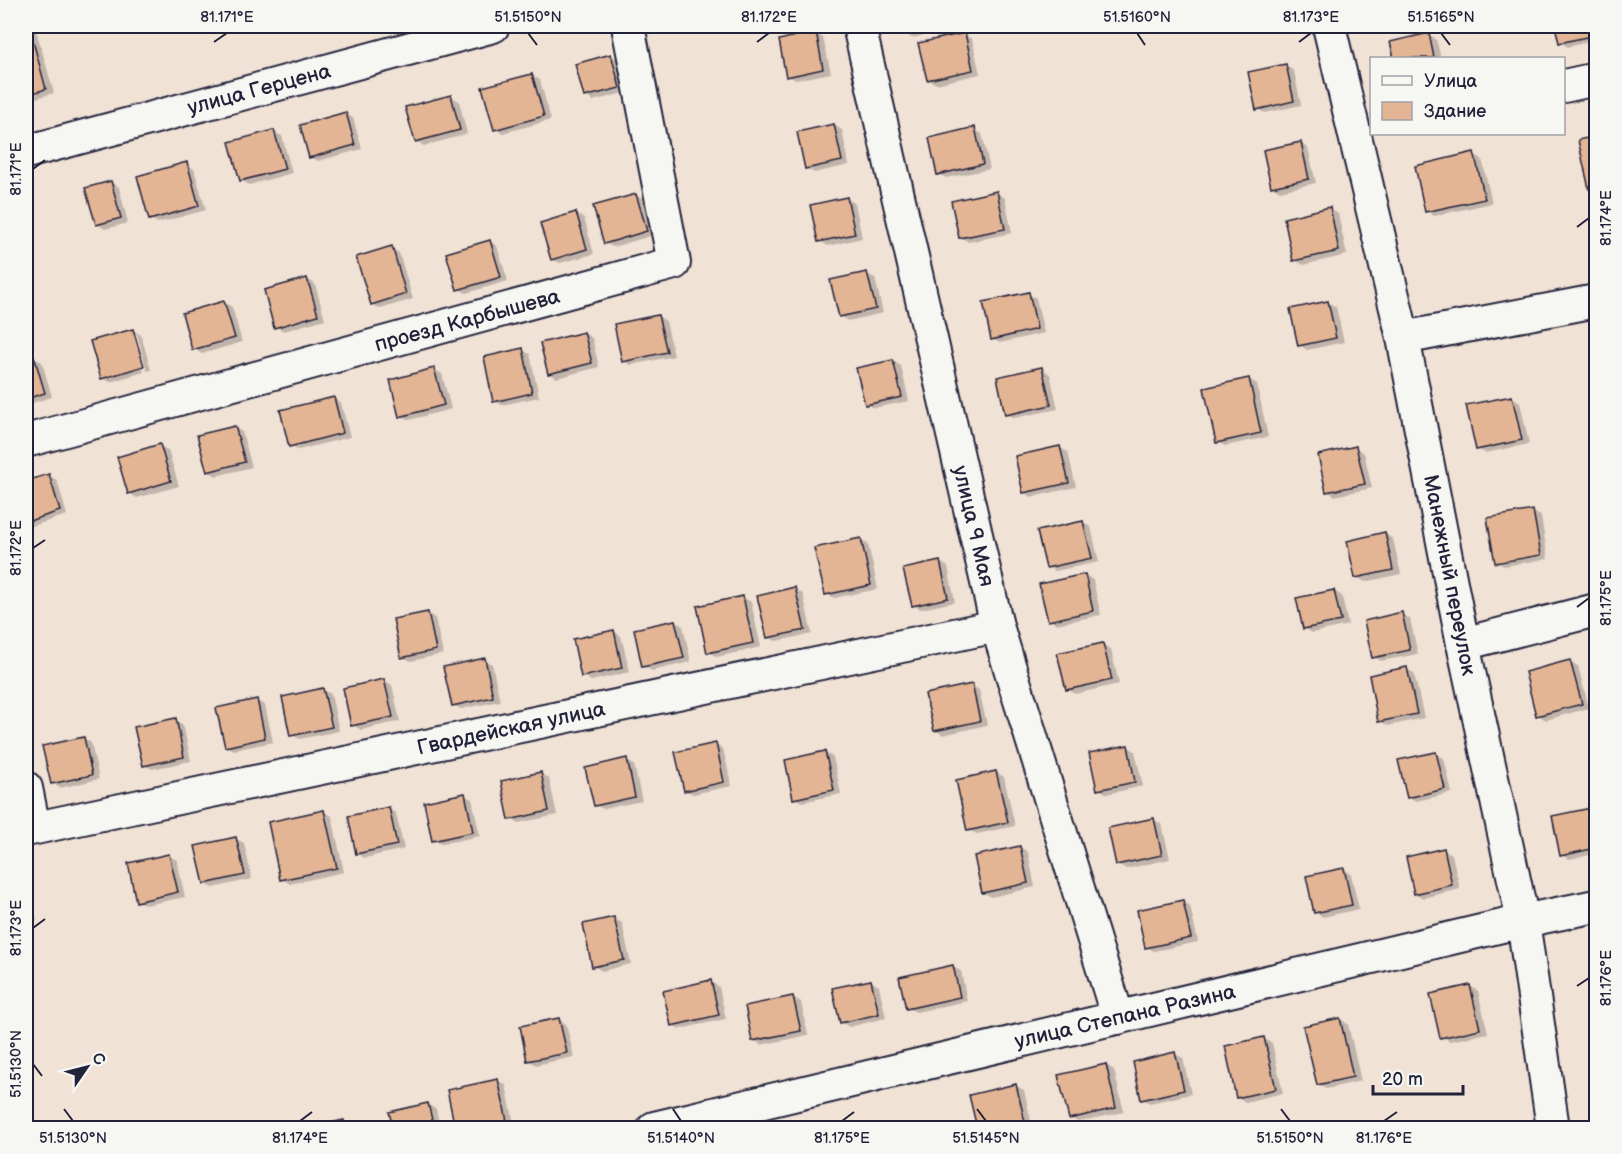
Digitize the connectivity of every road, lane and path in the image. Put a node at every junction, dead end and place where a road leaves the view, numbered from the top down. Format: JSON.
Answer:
{"nodes":[{"id":1,"x":493,"y":26,"type":"edge"},
{"id":2,"x":628,"y":26,"type":"edge"},
{"id":3,"x":859,"y":26,"type":"edge"},
{"id":4,"x":1329,"y":26,"type":"edge"},
{"id":5,"x":1596,"y":79,"type":"edge"},
{"id":6,"x":1565,"y":86,"type":"edge"},
{"id":7,"x":1363,"y":129,"type":"edge"},
{"id":8,"x":26,"y":152,"type":"edge"},
{"id":9,"x":1596,"y":301,"type":"edge"},
{"id":10,"x":1403,"y":338,"type":"junction"},
{"id":11,"x":26,"y":441,"type":"edge"},
{"id":12,"x":1596,"y":610,"type":"edge"},
{"id":13,"x":997,"y":626,"type":"junction"},
{"id":14,"x":1463,"y":644,"type":"junction"},
{"id":15,"x":26,"y":788,"type":"edge"},
{"id":16,"x":30,"y":829,"type":"edge"},
{"id":17,"x":1596,"y":906,"type":"edge"},
{"id":18,"x":1523,"y":921,"type":"junction"},
{"id":19,"x":1118,"y":1018,"type":"junction"},
{"id":20,"x":654,"y":1128,"type":"edge"},
{"id":21,"x":1553,"y":1128,"type":"edge"}],
"edges":[{"from":1,"to":8,"type":"street","name":"улица Герцена"},
{"from":2,"to":11,"type":"street","name":"проезд Карбышева"},
{"from":3,"to":13,"type":"street","name":"улица 9 Мая"},
{"from":4,"to":7,"type":"street","name":"Манежный переулок"},
{"from":5,"to":6,"type":"street"},
{"from":7,"to":10,"type":"street","name":"Манежный переулок"},
{"from":9,"to":10,"type":"street"},
{"from":10,"to":14,"type":"street","name":"Манежный переулок"},
{"from":12,"to":14,"type":"street"},
{"from":13,"to":16,"type":"street","name":"Гвардейская улица"},
{"from":13,"to":19,"type":"street","name":"улица 9 Мая"},
{"from":14,"to":18,"type":"street","name":"Манежный переулок"},
{"from":15,"to":16,"type":"street"},
{"from":17,"to":18,"type":"street","name":"улица Степана Разина"},
{"from":18,"to":19,"type":"street","name":"улица Степана Разина"},
{"from":18,"to":21,"type":"street","name":"Манежный переулок"},
{"from":19,"to":20,"type":"street","name":"улица Степана Разина"}]}
